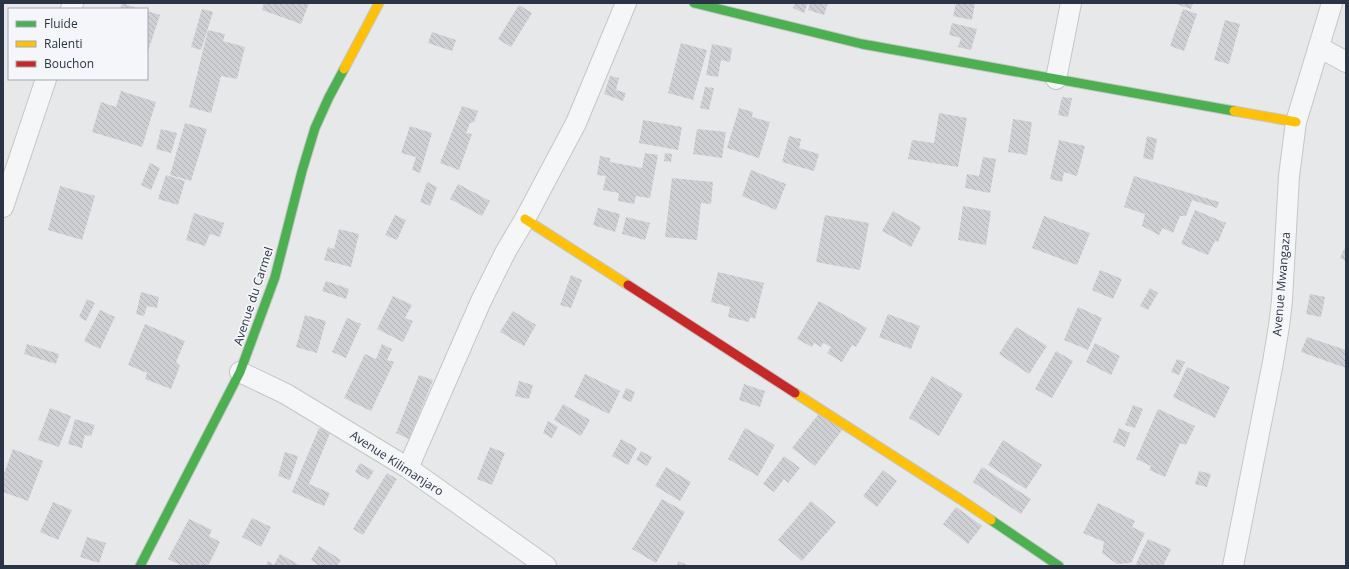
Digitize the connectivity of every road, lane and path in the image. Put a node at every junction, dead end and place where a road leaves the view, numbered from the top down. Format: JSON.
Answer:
{"nodes":[{"id":1,"x":379,"y":3,"type":"edge"},
{"id":2,"x":626,"y":3,"type":"edge"},
{"id":3,"x":694,"y":3,"type":"edge"},
{"id":4,"x":1071,"y":3,"type":"edge"},
{"id":5,"x":1332,"y":3,"type":"edge"},
{"id":6,"x":718,"y":6,"type":"edge"},
{"id":7,"x":1319,"y":47,"type":"junction"},
{"id":8,"x":1346,"y":62,"type":"edge"},
{"id":9,"x":1056,"y":79,"type":"junction"},
{"id":10,"x":46,"y":80,"type":"edge"},
{"id":11,"x":1296,"y":122,"type":"junction"},
{"id":12,"x":3,"y":207,"type":"edge"},
{"id":13,"x":525,"y":219,"type":"junction"},
{"id":14,"x":240,"y":372,"type":"junction"},
{"id":15,"x":408,"y":468,"type":"junction"},
{"id":16,"x":140,"y":566,"type":"edge"},
{"id":17,"x":546,"y":566,"type":"edge"},
{"id":18,"x":1059,"y":566,"type":"edge"},
{"id":19,"x":1233,"y":566,"type":"edge"}],
"edges":[{"from":1,"to":14,"type":"street","name":"Avenue du Carmel"},
{"from":2,"to":13,"type":"street"},
{"from":3,"to":6,"type":"street"},
{"from":4,"to":9,"type":"street"},
{"from":5,"to":7,"type":"street","name":"Avenue Mwangaza"},
{"from":6,"to":9,"type":"street"},
{"from":7,"to":8,"type":"street"},
{"from":7,"to":11,"type":"street","name":"Avenue Mwangaza"},
{"from":9,"to":11,"type":"street"},
{"from":10,"to":12,"type":"street"},
{"from":11,"to":19,"type":"street","name":"Avenue Mwangaza"},
{"from":13,"to":15,"type":"street"},
{"from":13,"to":18,"type":"street"},
{"from":14,"to":15,"type":"street","name":"Avenue Kilimanjaro"},
{"from":14,"to":16,"type":"street","name":"Avenue du Carmel"},
{"from":15,"to":17,"type":"street","name":"Avenue Kilimanjaro"}]}
